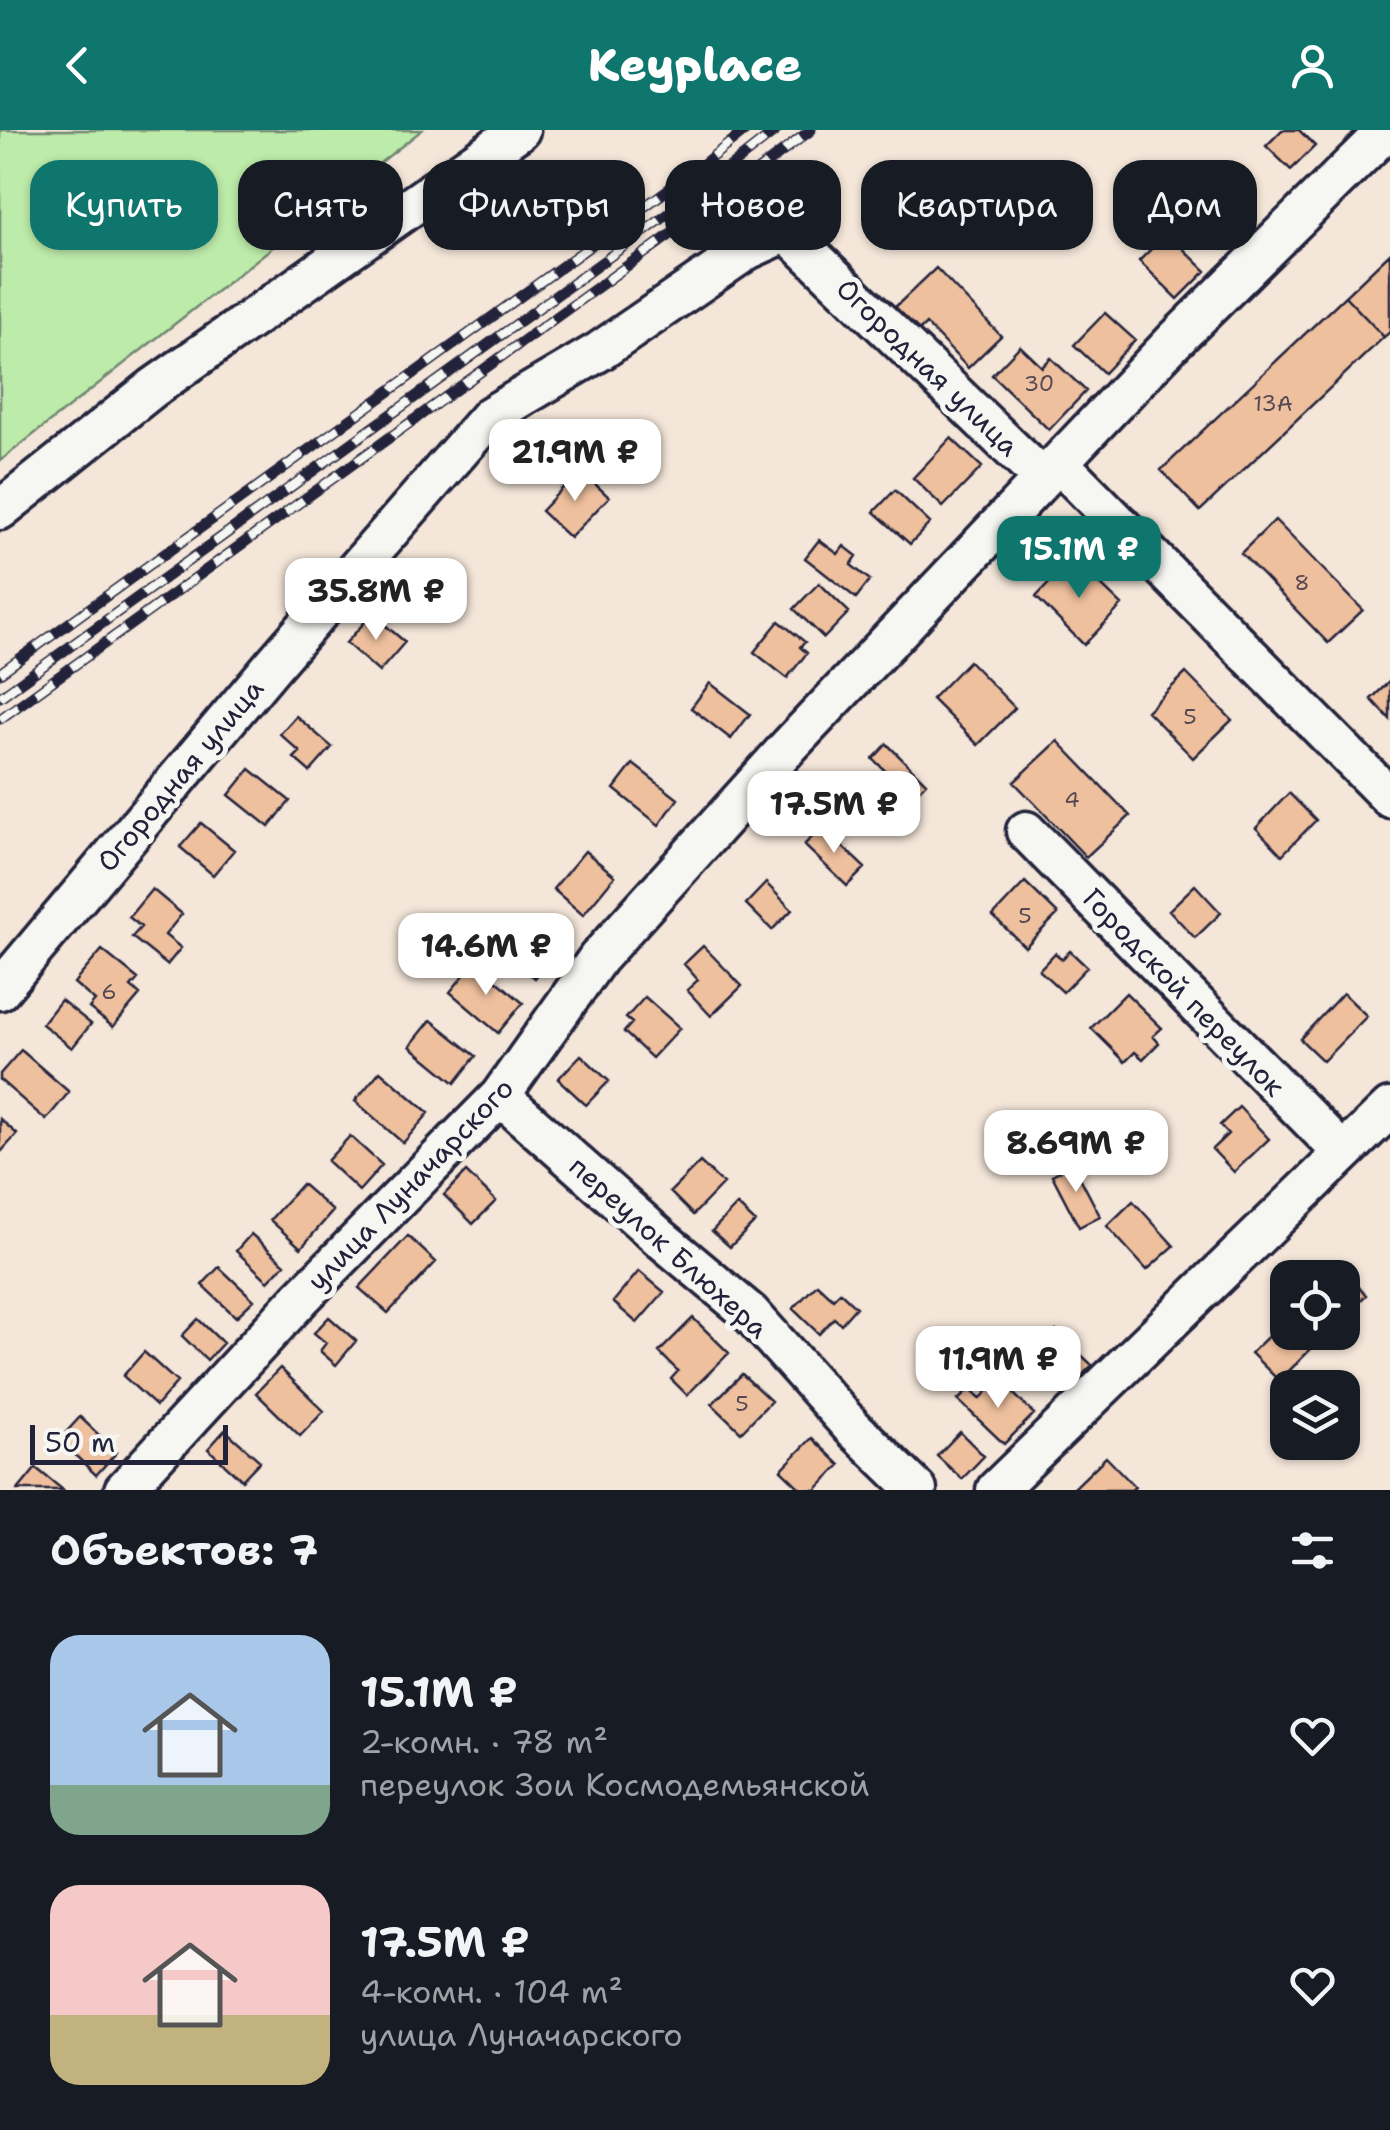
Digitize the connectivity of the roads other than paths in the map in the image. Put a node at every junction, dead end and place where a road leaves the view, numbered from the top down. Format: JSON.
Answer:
{"nodes":[{"id":1,"x":520,"y":130,"type":"edge"},
{"id":2,"x":1387,"y":130,"type":"edge"},
{"id":3,"x":1051,"y":471,"type":"junction"},
{"id":4,"x":0,"y":510,"type":"edge"},
{"id":5,"x":1390,"y":798,"type":"edge"},
{"id":6,"x":1026,"y":831,"type":"dead end"},
{"id":7,"x":0,"y":990,"type":"edge"},
{"id":8,"x":500,"y":1096,"type":"junction"},
{"id":9,"x":1390,"y":1108,"type":"edge"},
{"id":10,"x":1342,"y":1153,"type":"junction"},
{"id":11,"x":124,"y":1490,"type":"edge"},
{"id":12,"x":917,"y":1490,"type":"edge"},
{"id":13,"x":996,"y":1490,"type":"edge"}],
"edges":[{"from":1,"to":4,"type":"street"},
{"from":2,"to":3,"type":"street","name":"улица Луначарского"},
{"from":3,"to":5,"type":"street"},
{"from":3,"to":7,"type":"street","name":"Огородная улица"},
{"from":3,"to":8,"type":"street","name":"улица Луначарского"},
{"from":6,"to":10,"type":"street","name":"Городской переулок"},
{"from":8,"to":11,"type":"street","name":"улица Луначарского"},
{"from":8,"to":12,"type":"street","name":"переулок Блюхера"},
{"from":9,"to":10,"type":"street"},
{"from":10,"to":13,"type":"street"}]}
